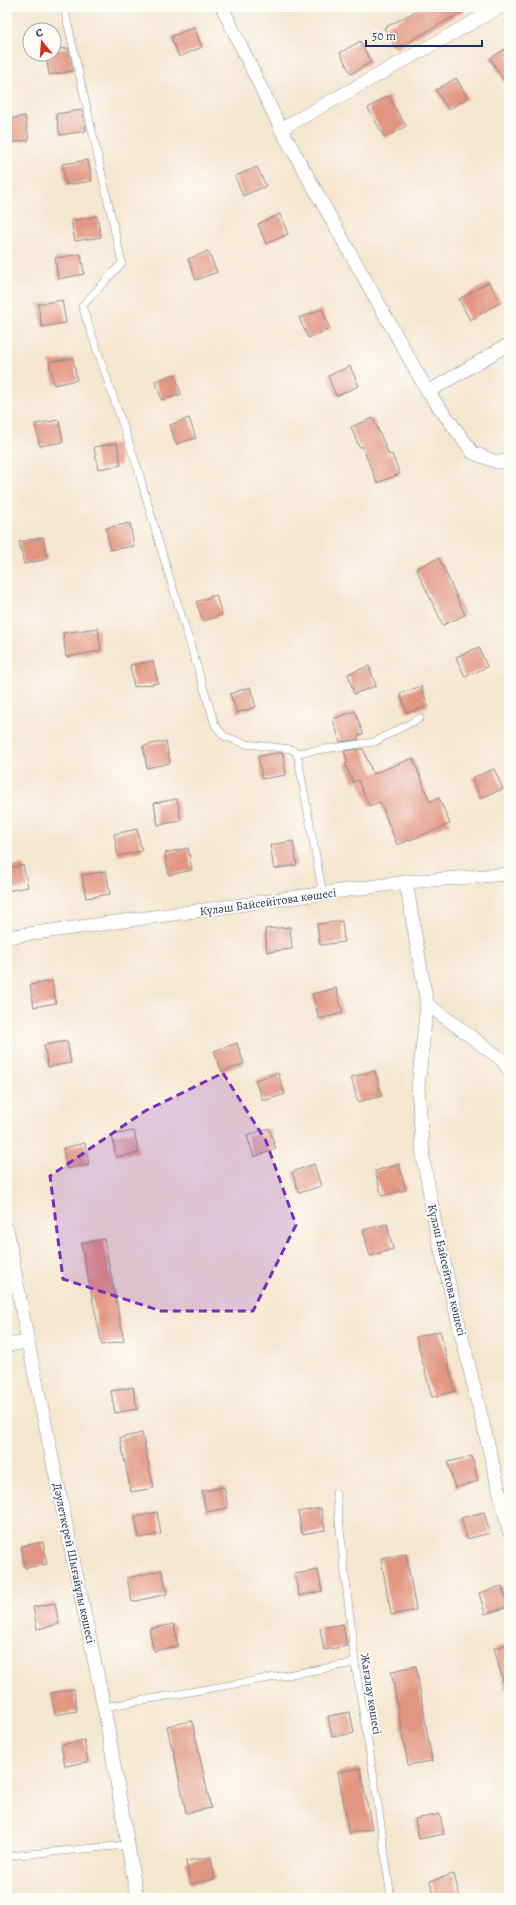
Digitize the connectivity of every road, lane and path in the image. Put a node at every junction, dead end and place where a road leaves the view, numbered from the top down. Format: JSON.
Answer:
{"nodes":[{"id":1,"x":64,"y":7,"type":"edge"},
{"id":2,"x":222,"y":7,"type":"edge"},
{"id":3,"x":500,"y":7,"type":"edge"},
{"id":4,"x":281,"y":129,"type":"junction"},
{"id":5,"x":509,"y":344,"type":"edge"},
{"id":6,"x":428,"y":392,"type":"junction"},
{"id":7,"x":509,"y":461,"type":"edge"},
{"id":8,"x":420,"y":718,"type":"dead end"},
{"id":9,"x":297,"y":753,"type":"junction"},
{"id":10,"x":509,"y":874,"type":"edge"},
{"id":11,"x":406,"y":882,"type":"junction"},
{"id":12,"x":323,"y":895,"type":"junction"},
{"id":13,"x":7,"y":937,"type":"edge"},
{"id":14,"x":427,"y":1004,"type":"junction"},
{"id":15,"x":509,"y":1070,"type":"edge"},
{"id":16,"x":7,"y":1229,"type":"edge"},
{"id":17,"x":28,"y":1342,"type":"junction"},
{"id":18,"x":7,"y":1345,"type":"edge"},
{"id":19,"x":336,"y":1493,"type":"dead end"},
{"id":20,"x":509,"y":1531,"type":"edge"},
{"id":21,"x":355,"y":1664,"type":"junction"},
{"id":22,"x":104,"y":1707,"type":"junction"},
{"id":23,"x":127,"y":1845,"type":"junction"},
{"id":24,"x":7,"y":1856,"type":"edge"},
{"id":25,"x":137,"y":1898,"type":"edge"},
{"id":26,"x":391,"y":1898,"type":"edge"}],
"edges":[{"from":1,"to":9,"type":"lane"},
{"from":2,"to":4,"type":"street"},
{"from":3,"to":4,"type":"street"},
{"from":4,"to":6,"type":"street"},
{"from":5,"to":6,"type":"street"},
{"from":6,"to":7,"type":"street"},
{"from":8,"to":9,"type":"lane"},
{"from":9,"to":12,"type":"lane"},
{"from":10,"to":11,"type":"street","name":"Күләш Байсейітова көшесі"},
{"from":11,"to":12,"type":"street","name":"Күләш Байсейітова көшесі"},
{"from":11,"to":14,"type":"street"},
{"from":12,"to":13,"type":"street","name":"Күләш Байсейітова көшесі"},
{"from":14,"to":15,"type":"street"},
{"from":14,"to":20,"type":"street","name":"Күләш Байсейтова көшесі"},
{"from":16,"to":17,"type":"street","name":"Дәулеткерей Шығайұлы көшесі"},
{"from":17,"to":18,"type":"street"},
{"from":17,"to":22,"type":"street","name":"Дәулеткерей Шығайұлы көшесі"},
{"from":19,"to":21,"type":"lane","name":"Жағалау көшесі"},
{"from":21,"to":22,"type":"lane"},
{"from":21,"to":26,"type":"lane","name":"Жағалау көшесі"},
{"from":22,"to":23,"type":"street","name":"Дәулеткерей Шығайұлы көшесі"},
{"from":23,"to":24,"type":"lane"},
{"from":23,"to":25,"type":"street","name":"Дәулеткерей Шығайұлы көшесі"}]}
